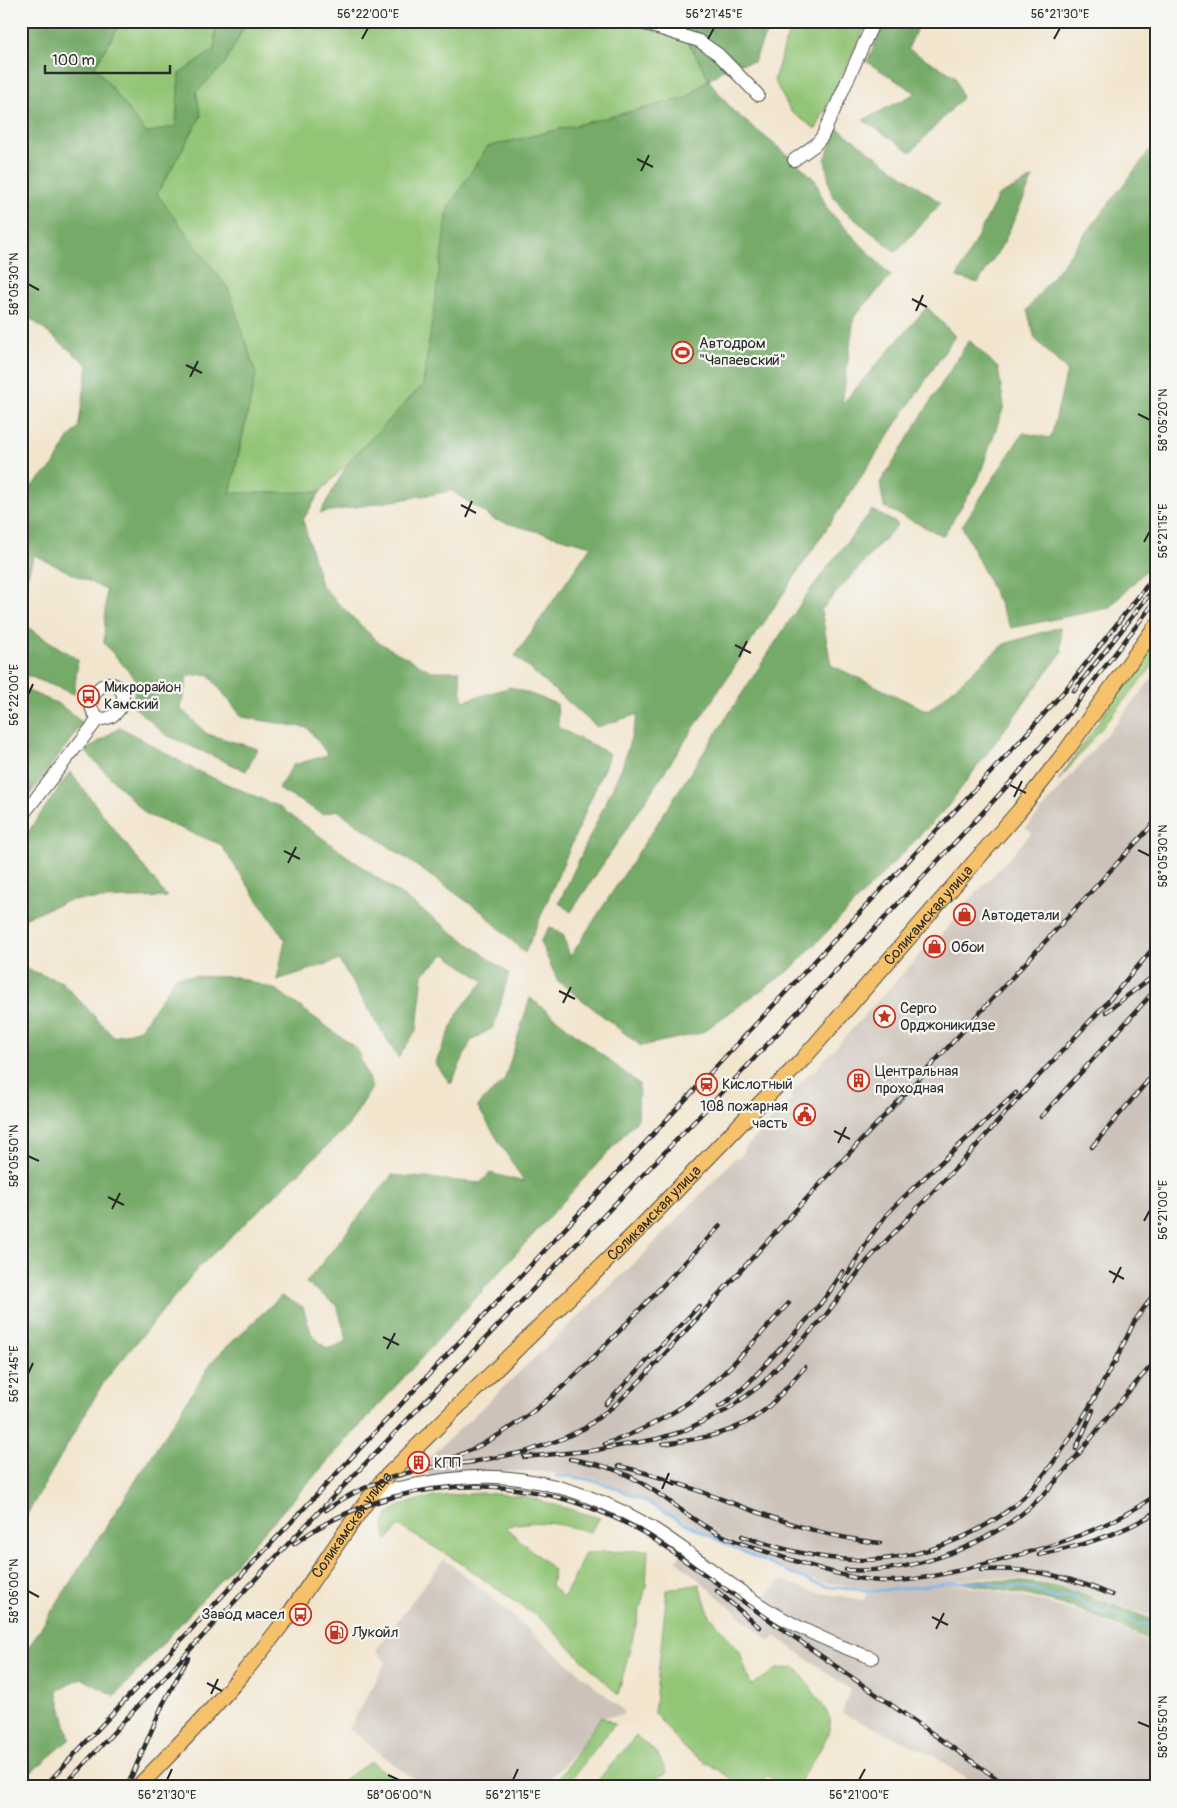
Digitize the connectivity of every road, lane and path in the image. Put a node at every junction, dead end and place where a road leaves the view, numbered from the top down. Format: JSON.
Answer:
{"nodes":[{"id":1,"x":636,"y":21,"type":"edge"},
{"id":2,"x":874,"y":21,"type":"edge"},
{"id":3,"x":758,"y":95,"type":"dead end"},
{"id":4,"x":794,"y":160,"type":"dead end"},
{"id":5,"x":1156,"y":626,"type":"edge"},
{"id":6,"x":99,"y":718,"type":"dead end"},
{"id":7,"x":21,"y":817,"type":"edge"},
{"id":8,"x":372,"y":1494,"type":"junction"},
{"id":9,"x":872,"y":1658,"type":"dead end"},
{"id":10,"x":138,"y":1787,"type":"edge"}],
"edges":[{"from":1,"to":3,"type":"street"},
{"from":2,"to":4,"type":"street"},
{"from":5,"to":8,"type":"main road","name":"Соликамская улица"},
{"from":6,"to":7,"type":"street"},
{"from":8,"to":9,"type":"street"},
{"from":8,"to":10,"type":"main road","name":"Соликамская улица"}]}
